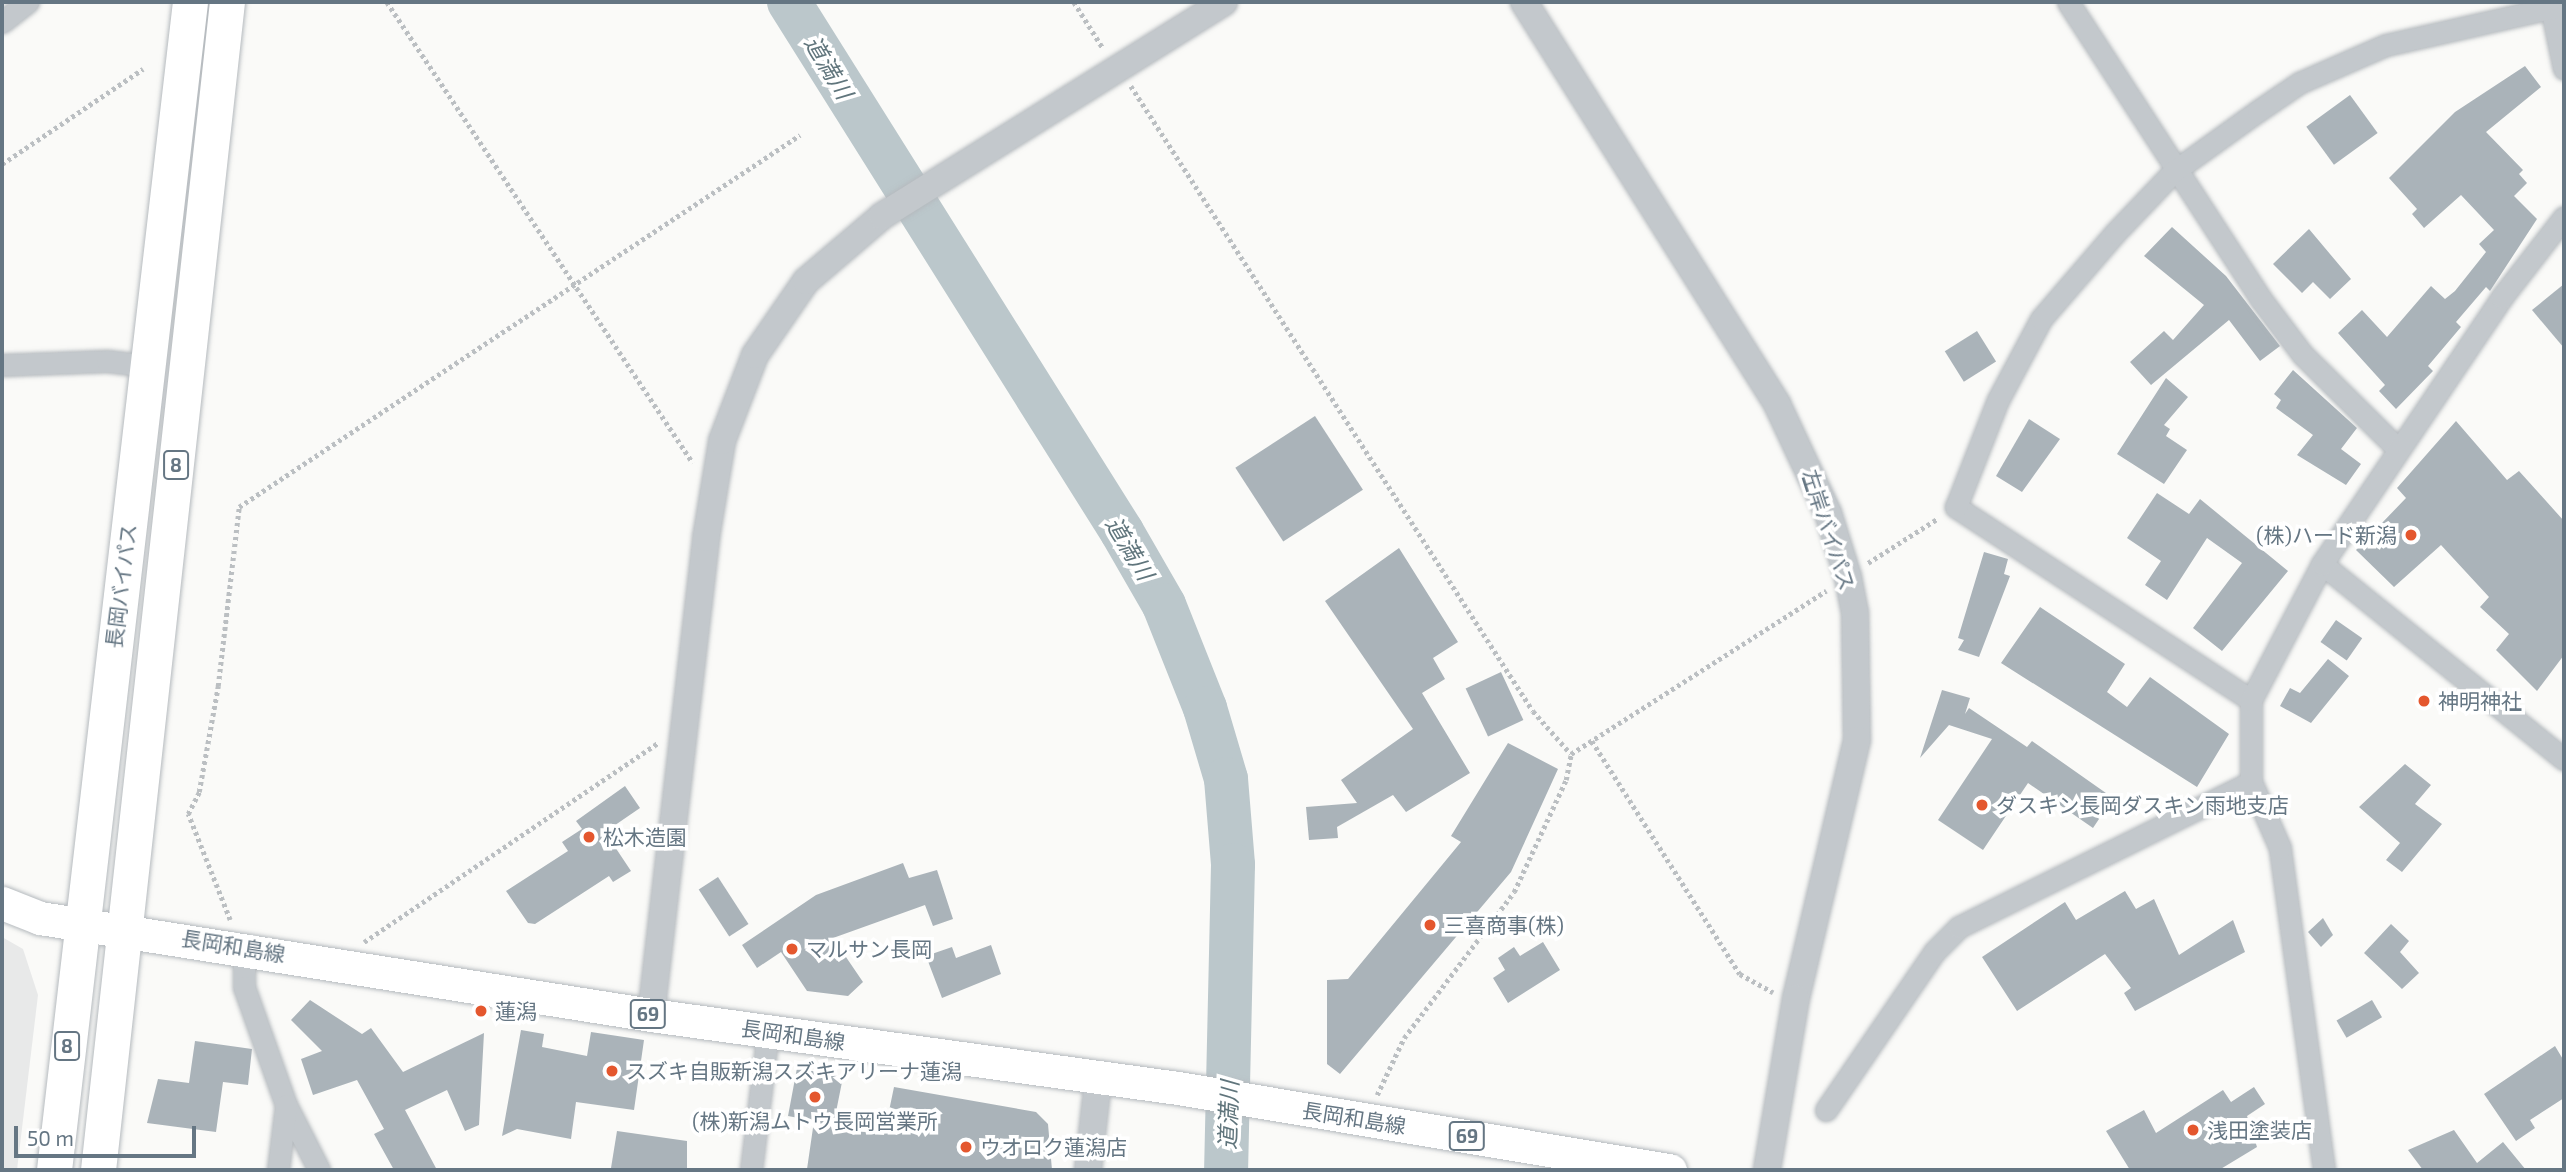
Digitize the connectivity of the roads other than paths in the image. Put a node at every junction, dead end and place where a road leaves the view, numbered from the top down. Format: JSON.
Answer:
{"nodes":[{"id":1,"x":28,"y":2,"type":"edge"},
{"id":2,"x":190,"y":2,"type":"edge"},
{"id":3,"x":227,"y":2,"type":"edge"},
{"id":4,"x":1224,"y":2,"type":"edge"},
{"id":5,"x":1524,"y":2,"type":"edge"},
{"id":6,"x":2068,"y":2,"type":"edge"},
{"id":7,"x":2555,"y":5,"type":"edge"},
{"id":8,"x":2,"y":22,"type":"edge"},
{"id":9,"x":2564,"y":69,"type":"edge"},
{"id":10,"x":2174,"y":172,"type":"junction"},
{"id":11,"x":2564,"y":217,"type":"edge"},
{"id":12,"x":2,"y":365,"type":"edge"},
{"id":13,"x":149,"y":366,"type":"junction"},
{"id":14,"x":2398,"y":449,"type":"junction"},
{"id":15,"x":2322,"y":564,"type":"junction"},
{"id":16,"x":2250,"y":700,"type":"junction"},
{"id":17,"x":2564,"y":759,"type":"edge"},
{"id":18,"x":2251,"y":782,"type":"junction"},
{"id":19,"x":2,"y":903,"type":"edge"},
{"id":20,"x":80,"y":922,"type":"junction"},
{"id":21,"x":120,"y":928,"type":"junction"},
{"id":22,"x":234,"y":946,"type":"junction"},
{"id":23,"x":651,"y":1015,"type":"junction"},
{"id":24,"x":768,"y":1031,"type":"junction"},
{"id":25,"x":1098,"y":1081,"type":"junction"},
{"id":26,"x":286,"y":1105,"type":"junction"},
{"id":27,"x":1826,"y":1110,"type":"dead end"},
{"id":28,"x":54,"y":1170,"type":"edge"},
{"id":29,"x":98,"y":1170,"type":"edge"},
{"id":30,"x":278,"y":1170,"type":"edge"},
{"id":31,"x":319,"y":1170,"type":"edge"},
{"id":32,"x":751,"y":1170,"type":"edge"},
{"id":33,"x":1088,"y":1170,"type":"edge"},
{"id":34,"x":1670,"y":1170,"type":"edge"},
{"id":35,"x":1767,"y":1170,"type":"edge"},
{"id":36,"x":2324,"y":1170,"type":"edge"}],
"edges":[{"from":1,"to":8,"type":"street"},
{"from":2,"to":13,"type":"highway","name":"長岡バイパス","number":"8"},
{"from":3,"to":21,"type":"highway","name":"長岡バイパス","number":"8"},
{"from":4,"to":23,"type":"street"},
{"from":5,"to":35,"type":"street","name":"左岸バイパス"},
{"from":6,"to":10,"type":"street"},
{"from":7,"to":9,"type":"street"},
{"from":7,"to":10,"type":"street"},
{"from":10,"to":14,"type":"street"},
{"from":10,"to":16,"type":"street"},
{"from":11,"to":14,"type":"street"},
{"from":12,"to":13,"type":"street"},
{"from":13,"to":20,"type":"highway","name":"長岡バイパス","number":"8"},
{"from":14,"to":15,"type":"street"},
{"from":15,"to":16,"type":"street"},
{"from":15,"to":17,"type":"street"},
{"from":16,"to":18,"type":"street"},
{"from":18,"to":27,"type":"street"},
{"from":18,"to":36,"type":"street"},
{"from":19,"to":20,"type":"main road","name":"長岡和島線","number":"69"},
{"from":20,"to":21,"type":"main road","name":"長岡和島線","number":"69"},
{"from":20,"to":28,"type":"highway","name":"長岡バイパス","number":"8"},
{"from":21,"to":22,"type":"main road","name":"長岡和島線","number":"69"},
{"from":21,"to":29,"type":"highway","name":"長岡バイパス","number":"8"},
{"from":22,"to":23,"type":"main road","name":"長岡和島線","number":"69"},
{"from":22,"to":26,"type":"street"},
{"from":23,"to":24,"type":"main road","name":"長岡和島線","number":"69"},
{"from":24,"to":25,"type":"main road","name":"長岡和島線","number":"69"},
{"from":24,"to":32,"type":"street"},
{"from":25,"to":33,"type":"street"},
{"from":25,"to":34,"type":"main road","name":"長岡和島線","number":"69"},
{"from":26,"to":30,"type":"street"},
{"from":26,"to":31,"type":"street"}]}
